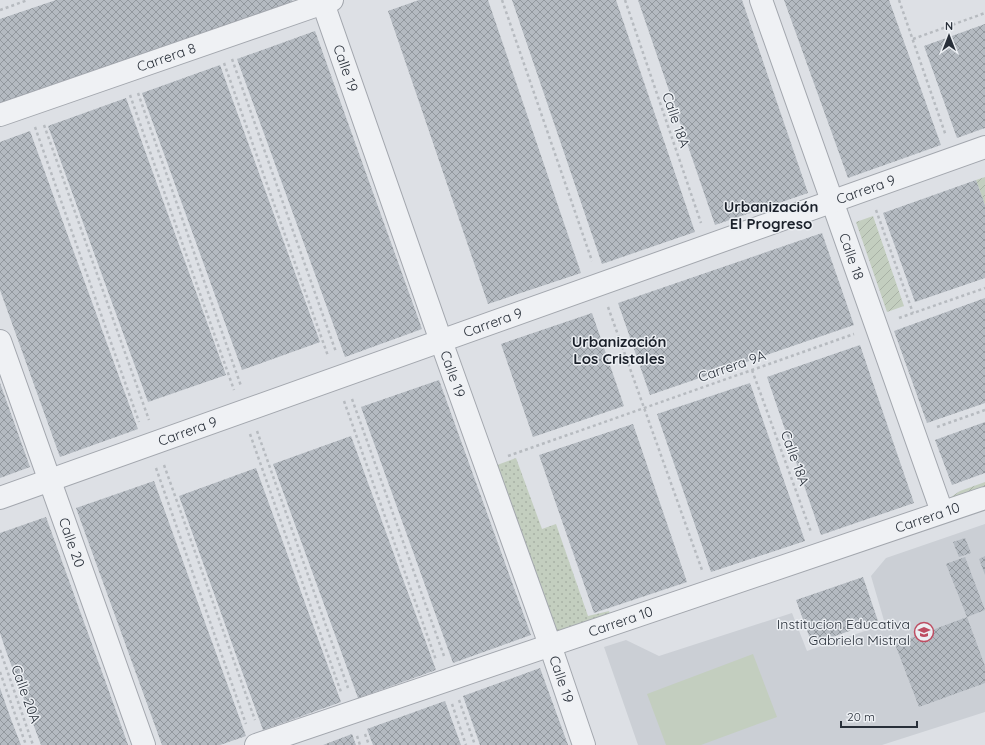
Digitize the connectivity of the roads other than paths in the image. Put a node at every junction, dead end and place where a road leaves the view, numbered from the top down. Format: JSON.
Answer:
{"nodes":[{"id":1,"x":761,"y":0,"type":"edge"},
{"id":2,"x":328,"y":1,"type":"edge"},
{"id":3,"x":0,"y":115,"type":"edge"},
{"id":4,"x":985,"y":147,"type":"edge"},
{"id":5,"x":832,"y":202,"type":"junction"},
{"id":6,"x":0,"y":341,"type":"edge"},
{"id":7,"x":441,"y":341,"type":"junction"},
{"id":8,"x":49,"y":480,"type":"junction"},
{"id":9,"x":0,"y":498,"type":"edge"},
{"id":10,"x":985,"y":498,"type":"edge"},
{"id":11,"x":942,"y":512,"type":"junction"},
{"id":12,"x":550,"y":645,"type":"junction"},
{"id":13,"x":144,"y":745,"type":"edge"},
{"id":14,"x":256,"y":745,"type":"edge"},
{"id":15,"x":584,"y":745,"type":"edge"}],
"edges":[{"from":1,"to":5,"type":"street","name":"Calle 18"},
{"from":2,"to":3,"type":"street","name":"Carrera 8"},
{"from":2,"to":7,"type":"street","name":"Calle 19"},
{"from":4,"to":5,"type":"street","name":"Carrera 9"},
{"from":5,"to":7,"type":"street","name":"Carrera 9"},
{"from":5,"to":11,"type":"street","name":"Calle 18"},
{"from":6,"to":8,"type":"street","name":"Calle 20"},
{"from":7,"to":8,"type":"street","name":"Carrera 9"},
{"from":7,"to":12,"type":"street","name":"Calle 19"},
{"from":8,"to":9,"type":"street","name":"Carrera 9"},
{"from":8,"to":13,"type":"street","name":"Calle 20"},
{"from":10,"to":11,"type":"street","name":"Carrera 10"},
{"from":11,"to":12,"type":"street","name":"Carrera 10"},
{"from":12,"to":14,"type":"street","name":"Carrera 10"},
{"from":12,"to":15,"type":"street","name":"Calle 19"}]}
